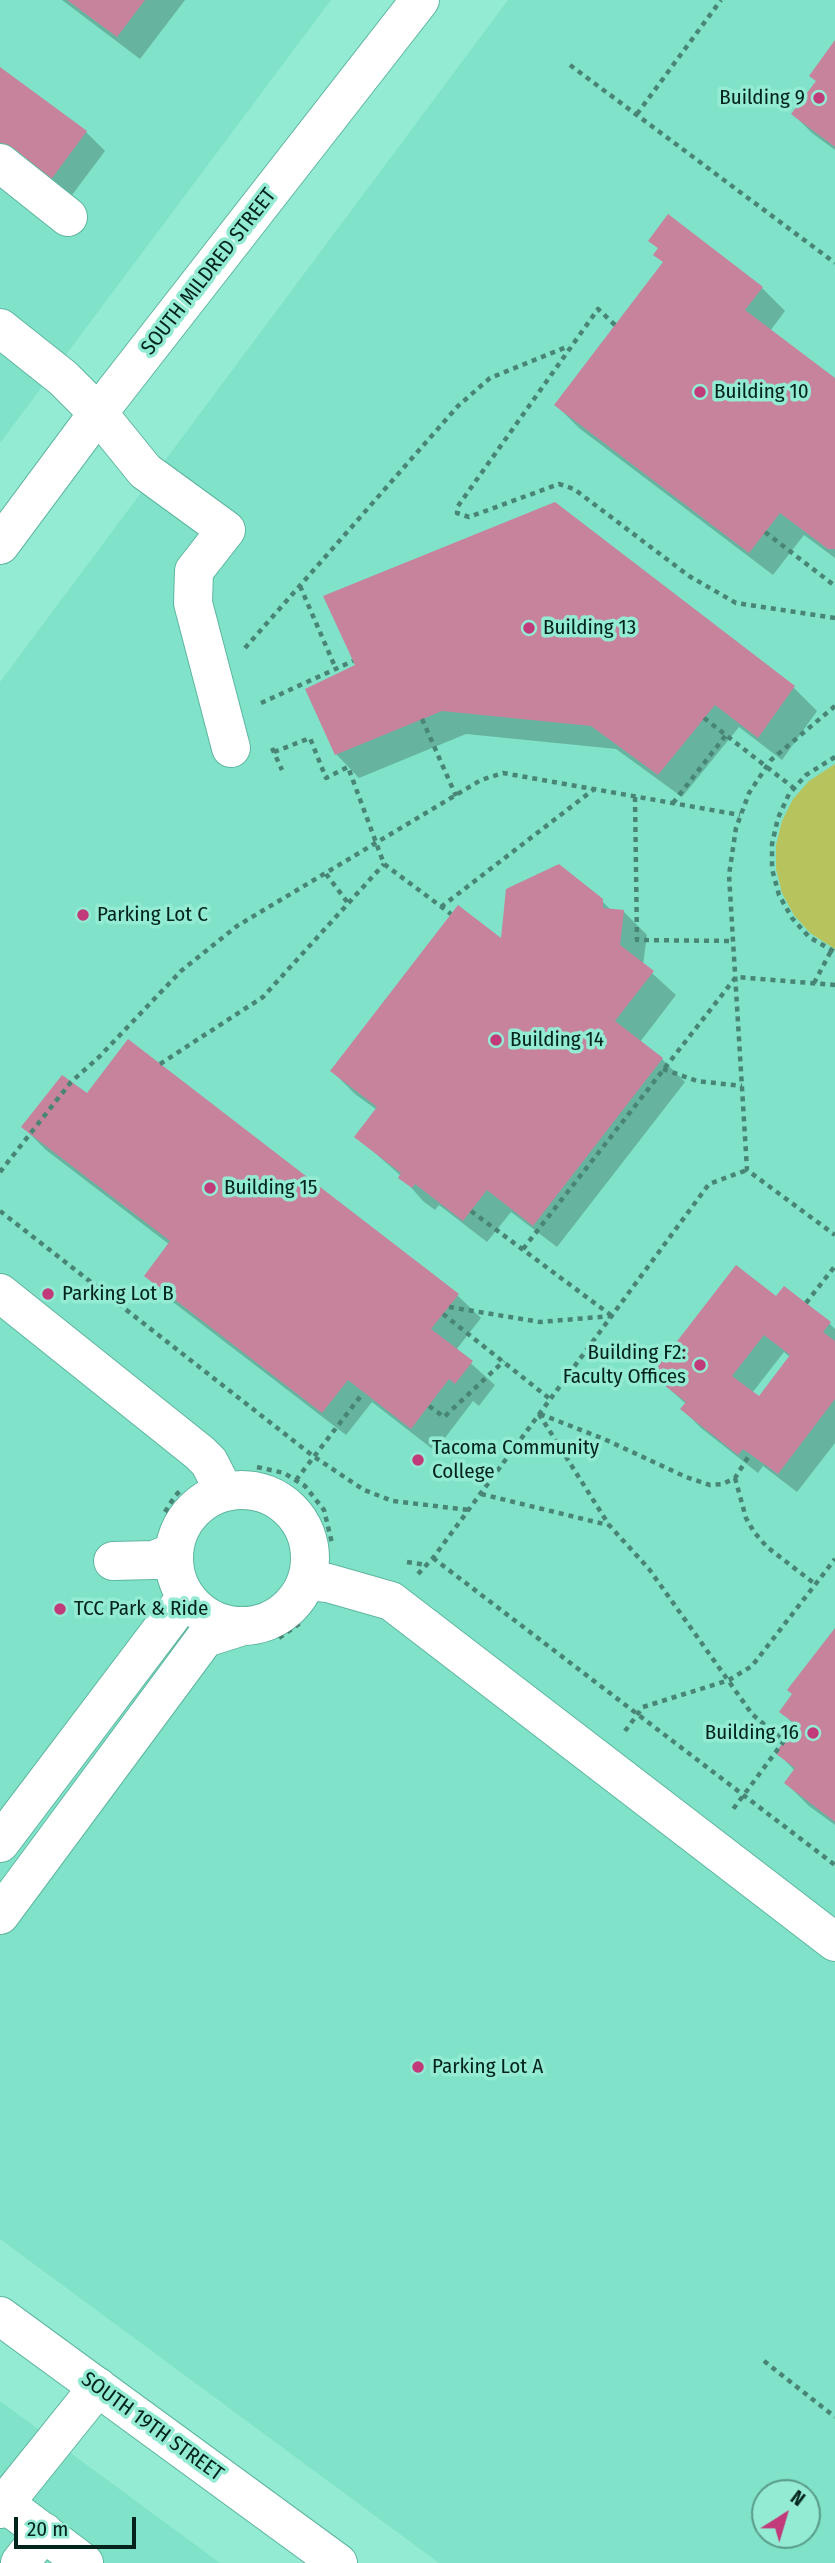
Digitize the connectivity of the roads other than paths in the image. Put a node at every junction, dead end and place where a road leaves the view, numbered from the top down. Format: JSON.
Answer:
{"nodes":[{"id":1,"x":420,"y":0,"type":"edge"},
{"id":2,"x":0,"y":163,"type":"edge"},
{"id":3,"x":68,"y":217,"type":"dead end"},
{"id":4,"x":0,"y":328,"type":"edge"},
{"id":5,"x":99,"y":413,"type":"junction"},
{"id":6,"x":0,"y":545,"type":"edge"},
{"id":7,"x":227,"y":734,"type":"road end"},
{"id":8,"x":0,"y":1293,"type":"edge"},
{"id":9,"x":224,"y":1491,"type":"junction"},
{"id":10,"x":168,"y":1535,"type":"junction"},
{"id":11,"x":114,"y":1561,"type":"dead end"},
{"id":12,"x":307,"y":1581,"type":"junction"},
{"id":13,"x":186,"y":1597,"type":"junction"},
{"id":14,"x":240,"y":1626,"type":"junction"},
{"id":15,"x":0,"y":1843,"type":"edge"},
{"id":16,"x":0,"y":1915,"type":"edge"},
{"id":17,"x":835,"y":1942,"type":"edge"},
{"id":18,"x":0,"y":2316,"type":"edge"},
{"id":19,"x":98,"y":2387,"type":"junction"},
{"id":20,"x":5,"y":2494,"type":"edge"},
{"id":21,"x":44,"y":2532,"type":"junction"},
{"id":22,"x":20,"y":2563,"type":"edge"},
{"id":23,"x":85,"y":2563,"type":"edge"},
{"id":24,"x":338,"y":2563,"type":"edge"}],
"edges":[{"from":1,"to":5,"type":"main road","name":"SOUTH MILDRED STREET"},
{"from":2,"to":3,"type":"main road"},
{"from":4,"to":5,"type":"main road"},
{"from":5,"to":6,"type":"main road","name":"SOUTH MILDRED STREET"},
{"from":5,"to":7,"type":"main road"},
{"from":8,"to":9,"type":"main road"},
{"from":9,"to":10,"type":"main road"},
{"from":9,"to":12,"type":"main road"},
{"from":10,"to":11,"type":"main road"},
{"from":10,"to":13,"type":"main road"},
{"from":12,"to":14,"type":"main road"},
{"from":12,"to":17,"type":"main road"},
{"from":13,"to":14,"type":"main road"},
{"from":13,"to":15,"type":"main road"},
{"from":14,"to":16,"type":"main road"},
{"from":18,"to":19,"type":"main road","name":"SOUTH 19TH STREET"},
{"from":19,"to":20,"type":"main road"},
{"from":19,"to":24,"type":"main road","name":"SOUTH 19TH STREET"},
{"from":20,"to":21,"type":"main road"},
{"from":21,"to":22,"type":"main road"},
{"from":21,"to":23,"type":"main road"}]}
